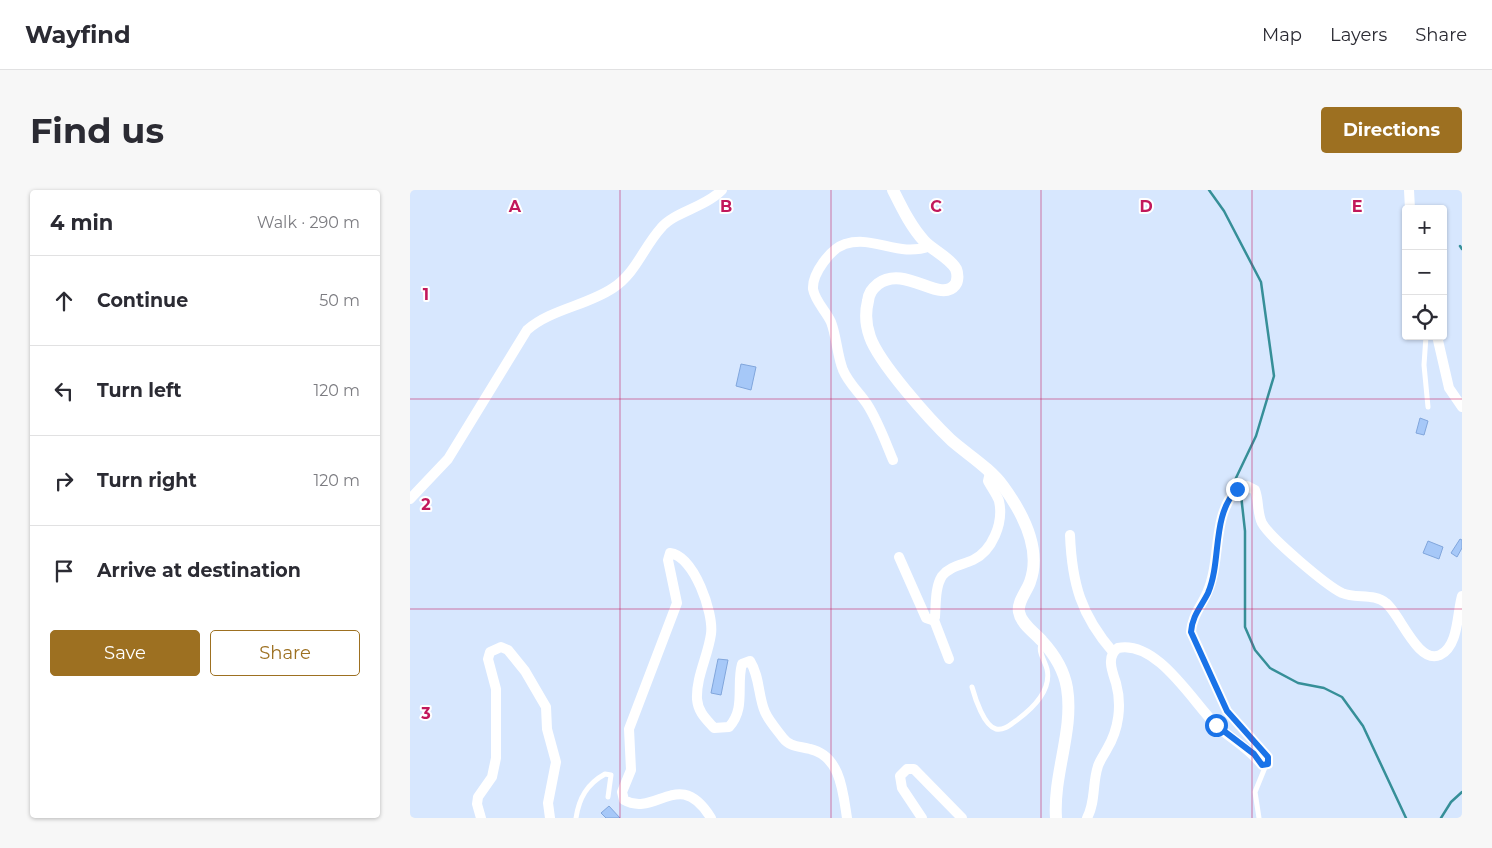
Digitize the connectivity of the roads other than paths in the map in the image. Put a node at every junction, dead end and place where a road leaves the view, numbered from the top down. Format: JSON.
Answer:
{"nodes":[{"id":1,"x":722,"y":190,"type":"edge"},
{"id":2,"x":893,"y":190,"type":"edge"},
{"id":3,"x":1409,"y":190,"type":"edge"},
{"id":4,"x":1410,"y":205,"type":"edge"},
{"id":5,"x":930,"y":246,"type":"junction"},
{"id":6,"x":1426,"y":340,"type":"edge"},
{"id":7,"x":1438,"y":340,"type":"edge"},
{"id":8,"x":1462,"y":406,"type":"edge"},
{"id":9,"x":1428,"y":407,"type":"dead end"},
{"id":10,"x":893,"y":460,"type":"dead end"},
{"id":11,"x":990,"y":472,"type":"junction"},
{"id":12,"x":410,"y":499,"type":"edge"},
{"id":13,"x":1070,"y":535,"type":"dead end"},
{"id":14,"x":899,"y":556,"type":"dead end"},
{"id":15,"x":1462,"y":596,"type":"edge"},
{"id":16,"x":934,"y":620,"type":"junction"},
{"id":17,"x":1043,"y":642,"type":"junction"},
{"id":18,"x":1113,"y":652,"type":"junction"},
{"id":19,"x":949,"y":659,"type":"dead end"},
{"id":20,"x":972,"y":687,"type":"dead end"},
{"id":21,"x":1266,"y":765,"type":"junction"},
{"id":22,"x":608,"y":797,"type":"dead end"},
{"id":23,"x":482,"y":818,"type":"edge"},
{"id":24,"x":550,"y":818,"type":"edge"},
{"id":25,"x":576,"y":818,"type":"edge"},
{"id":26,"x":711,"y":818,"type":"edge"},
{"id":27,"x":848,"y":818,"type":"edge"},
{"id":28,"x":922,"y":818,"type":"edge"},
{"id":29,"x":962,"y":818,"type":"edge"},
{"id":30,"x":1056,"y":818,"type":"edge"},
{"id":31,"x":1088,"y":818,"type":"edge"},
{"id":32,"x":1259,"y":818,"type":"edge"}],
"edges":[{"from":1,"to":12,"type":"street"},
{"from":2,"to":5,"type":"street"},
{"from":3,"to":4,"type":"street"},
{"from":5,"to":10,"type":"street"},
{"from":5,"to":11,"type":"street"},
{"from":6,"to":9,"type":"lane"},
{"from":7,"to":8,"type":"street"},
{"from":11,"to":16,"type":"street"},
{"from":11,"to":17,"type":"street"},
{"from":13,"to":18,"type":"street"},
{"from":14,"to":16,"type":"street"},
{"from":15,"to":21,"type":"street"},
{"from":16,"to":19,"type":"street"},
{"from":17,"to":20,"type":"lane"},
{"from":17,"to":30,"type":"street"},
{"from":18,"to":21,"type":"street"},
{"from":18,"to":31,"type":"street"},
{"from":21,"to":32,"type":"lane"},
{"from":22,"to":25,"type":"lane"},
{"from":23,"to":24,"type":"street"},
{"from":26,"to":27,"type":"street"},
{"from":28,"to":29,"type":"street"}]}
